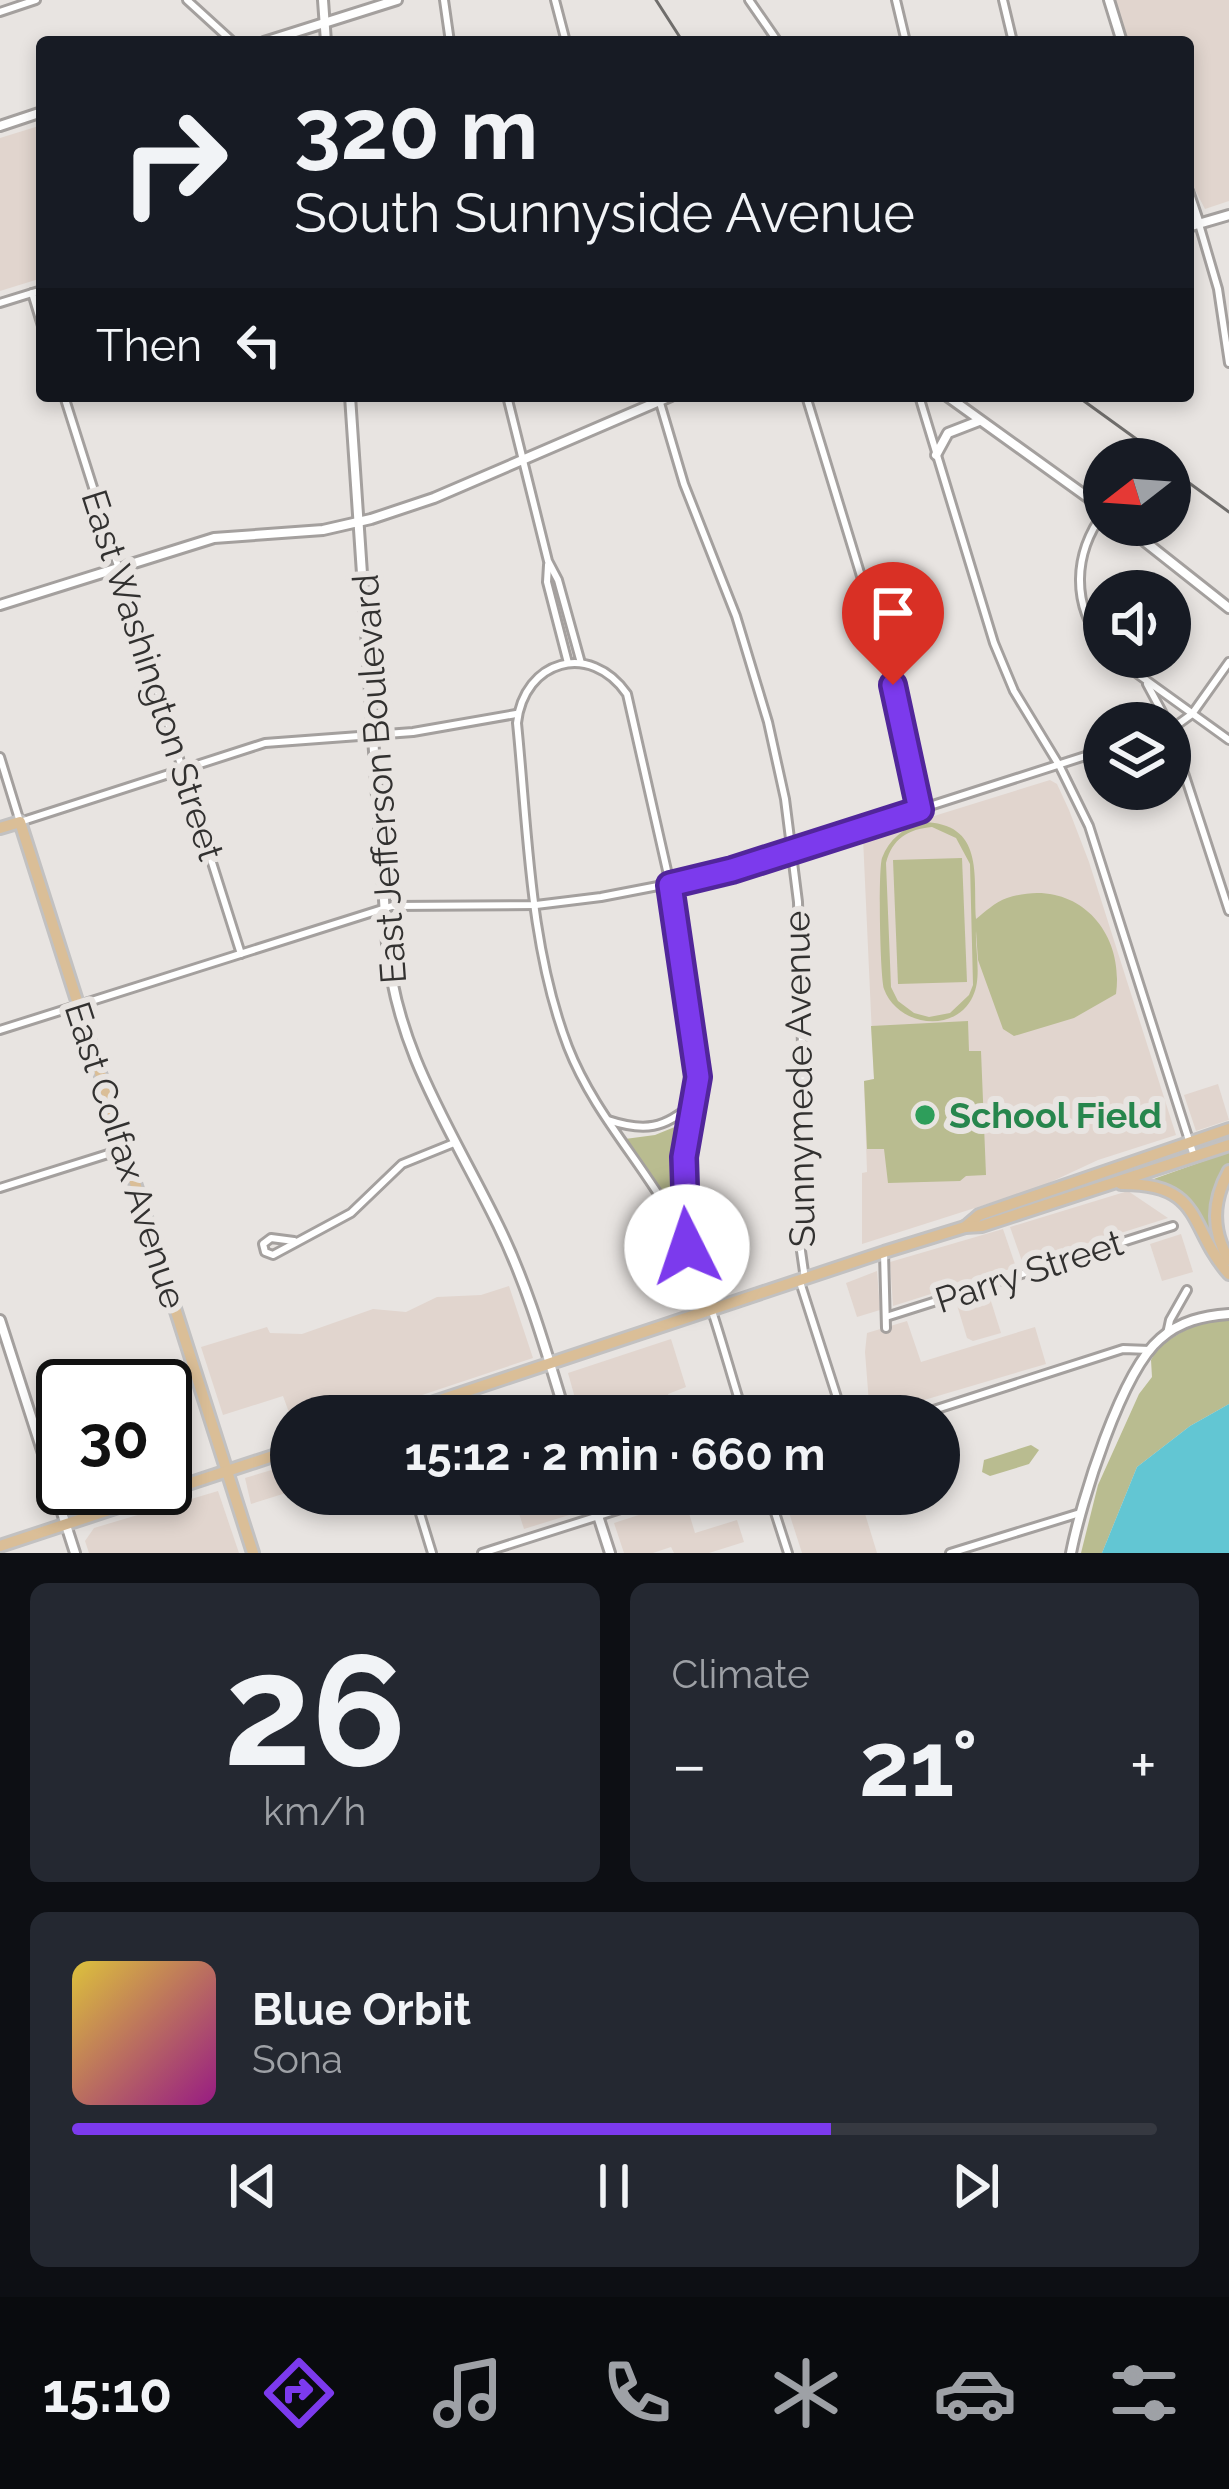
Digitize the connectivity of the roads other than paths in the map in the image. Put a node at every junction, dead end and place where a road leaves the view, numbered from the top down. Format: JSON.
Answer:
{"nodes":[{"id":1,"x":37,"y":0,"type":"edge"},
{"id":2,"x":187,"y":0,"type":"edge"},
{"id":3,"x":323,"y":0,"type":"edge"},
{"id":4,"x":397,"y":0,"type":"edge"},
{"id":5,"x":444,"y":0,"type":"edge"},
{"id":6,"x":555,"y":0,"type":"edge"},
{"id":7,"x":749,"y":0,"type":"edge"},
{"id":8,"x":896,"y":0,"type":"edge"},
{"id":9,"x":1003,"y":0,"type":"edge"},
{"id":10,"x":1109,"y":0,"type":"edge"},
{"id":11,"x":0,"y":12,"type":"edge"},
{"id":12,"x":325,"y":23,"type":"junction"},
{"id":13,"x":226,"y":36,"type":"edge"},
{"id":14,"x":283,"y":36,"type":"edge"},
{"id":15,"x":326,"y":36,"type":"edge"},
{"id":16,"x":449,"y":36,"type":"edge"},
{"id":17,"x":564,"y":36,"type":"edge"},
{"id":18,"x":774,"y":36,"type":"edge"},
{"id":19,"x":905,"y":36,"type":"edge"},
{"id":20,"x":1012,"y":36,"type":"edge"},
{"id":21,"x":1120,"y":36,"type":"edge"},
{"id":22,"x":36,"y":114,"type":"edge"},
{"id":23,"x":0,"y":126,"type":"edge"},
{"id":24,"x":1194,"y":209,"type":"edge"},
{"id":25,"x":1229,"y":214,"type":"edge"},
{"id":26,"x":1199,"y":224,"type":"junction"},
{"id":27,"x":1194,"y":225,"type":"edge"},
{"id":28,"x":36,"y":292,"type":"edge"},
{"id":29,"x":32,"y":293,"type":"junction"},
{"id":30,"x":0,"y":303,"type":"edge"},
{"id":31,"x":36,"y":306,"type":"edge"},
{"id":32,"x":1229,"y":362,"type":"edge"},
{"id":33,"x":66,"y":402,"type":"edge"},
{"id":34,"x":350,"y":402,"type":"edge"},
{"id":35,"x":508,"y":402,"type":"edge"},
{"id":36,"x":650,"y":402,"type":"edge"},
{"id":37,"x":660,"y":402,"type":"edge"},
{"id":38,"x":808,"y":402,"type":"edge"},
{"id":39,"x":921,"y":402,"type":"edge"},
{"id":40,"x":955,"y":402,"type":"edge"},
{"id":41,"x":981,"y":421,"type":"junction"},
{"id":42,"x":936,"y":454,"type":"junction"},
{"id":43,"x":522,"y":460,"type":"junction"},
{"id":44,"x":1083,"y":496,"type":"edge"},
{"id":45,"x":359,"y":522,"type":"junction"},
{"id":46,"x":1086,"y":546,"type":"edge"},
{"id":47,"x":1151,"y":546,"type":"edge"},
{"id":48,"x":548,"y":562,"type":"junction"},
{"id":49,"x":118,"y":567,"type":"junction"},
{"id":50,"x":1083,"y":600,"type":"edge"},
{"id":51,"x":0,"y":605,"type":"edge"},
{"id":52,"x":1229,"y":608,"type":"edge"},
{"id":53,"x":1229,"y":662,"type":"edge"},
{"id":54,"x":568,"y":663,"type":"junction"},
{"id":55,"x":581,"y":663,"type":"junction"},
{"id":56,"x":1142,"y":678,"type":"edge"},
{"id":57,"x":1145,"y":680,"type":"junction"},
{"id":58,"x":1156,"y":702,"type":"edge"},
{"id":59,"x":518,"y":714,"type":"junction"},
{"id":60,"x":1192,"y":714,"type":"junction"},
{"id":61,"x":373,"y":735,"type":"junction"},
{"id":62,"x":1229,"y":740,"type":"edge"},
{"id":63,"x":0,"y":757,"type":"edge"},
{"id":64,"x":1083,"y":757,"type":"edge"},
{"id":65,"x":1059,"y":765,"type":"junction"},
{"id":66,"x":183,"y":771,"type":"junction"},
{"id":67,"x":1191,"y":795,"type":"edge"},
{"id":68,"x":920,"y":810,"type":"junction"},
{"id":69,"x":20,"y":822,"type":"junction"},
{"id":70,"x":0,"y":828,"type":"edge"},
{"id":71,"x":793,"y":850,"type":"junction"},
{"id":72,"x":670,"y":885,"type":"junction"},
{"id":73,"x":536,"y":905,"type":"junction"},
{"id":74,"x":385,"y":908,"type":"junction"},
{"id":75,"x":1229,"y":911,"type":"edge"},
{"id":76,"x":241,"y":954,"type":"junction"},
{"id":77,"x":79,"y":1006,"type":"junction"},
{"id":78,"x":0,"y":1030,"type":"edge"},
{"id":79,"x":695,"y":1102,"type":"junction"},
{"id":80,"x":604,"y":1119,"type":"junction"},
{"id":81,"x":1229,"y":1129,"type":"edge"},
{"id":82,"x":1189,"y":1142,"type":"junction"},
{"id":83,"x":454,"y":1143,"type":"junction"},
{"id":84,"x":1229,"y":1145,"type":"edge"},
{"id":85,"x":124,"y":1149,"type":"junction"},
{"id":86,"x":1194,"y":1156,"type":"junction"},
{"id":87,"x":1229,"y":1171,"type":"edge"},
{"id":88,"x":1106,"y":1184,"type":"junction"},
{"id":89,"x":0,"y":1188,"type":"edge"},
{"id":90,"x":1173,"y":1226,"type":"dead end"},
{"id":91,"x":965,"y":1227,"type":"junction"},
{"id":92,"x":293,"y":1241,"type":"dead end"},
{"id":93,"x":687,"y":1247,"type":"junction"},
{"id":94,"x":884,"y":1252,"type":"junction"},
{"id":95,"x":1229,"y":1260,"type":"edge"},
{"id":96,"x":1229,"y":1274,"type":"edge"},
{"id":97,"x":802,"y":1280,"type":"junction"},
{"id":98,"x":1187,"y":1290,"type":"dead end"},
{"id":99,"x":710,"y":1310,"type":"junction"},
{"id":100,"x":1229,"y":1314,"type":"edge"},
{"id":101,"x":886,"y":1317,"type":"junction"},
{"id":102,"x":0,"y":1320,"type":"edge"},
{"id":103,"x":886,"y":1328,"type":"dead end"},
{"id":104,"x":1166,"y":1334,"type":"junction"},
{"id":105,"x":1150,"y":1350,"type":"junction"},
{"id":106,"x":550,"y":1366,"type":"junction"},
{"id":107,"x":458,"y":1395,"type":"edge"},
{"id":108,"x":559,"y":1395,"type":"edge"},
{"id":109,"x":738,"y":1395,"type":"edge"},
{"id":110,"x":837,"y":1395,"type":"edge"},
{"id":111,"x":960,"y":1402,"type":"edge"},
{"id":112,"x":270,"y":1457,"type":"edge"},
{"id":113,"x":226,"y":1471,"type":"junction"},
{"id":114,"x":1080,"y":1513,"type":"junction"},
{"id":115,"x":420,"y":1515,"type":"edge"},
{"id":116,"x":601,"y":1515,"type":"edge"},
{"id":117,"x":776,"y":1515,"type":"edge"},
{"id":118,"x":598,"y":1516,"type":"junction"},
{"id":119,"x":66,"y":1526,"type":"junction"},
{"id":120,"x":0,"y":1546,"type":"edge"},
{"id":121,"x":75,"y":1553,"type":"edge"},
{"id":122,"x":253,"y":1553,"type":"edge"},
{"id":123,"x":432,"y":1553,"type":"edge"},
{"id":124,"x":482,"y":1553,"type":"edge"},
{"id":125,"x":610,"y":1553,"type":"edge"},
{"id":126,"x":788,"y":1553,"type":"edge"},
{"id":127,"x":950,"y":1553,"type":"edge"},
{"id":128,"x":1071,"y":1553,"type":"edge"}],
"edges":[{"from":1,"to":11,"type":"street"},
{"from":2,"to":13,"type":"street"},
{"from":3,"to":12,"type":"street"},
{"from":4,"to":12,"type":"street"},
{"from":5,"to":16,"type":"street"},
{"from":6,"to":17,"type":"street"},
{"from":7,"to":18,"type":"street"},
{"from":8,"to":19,"type":"street"},
{"from":9,"to":20,"type":"street"},
{"from":10,"to":21,"type":"street"},
{"from":12,"to":14,"type":"street"},
{"from":12,"to":15,"type":"street"},
{"from":22,"to":23,"type":"street"},
{"from":24,"to":26,"type":"street"},
{"from":25,"to":26,"type":"street"},
{"from":26,"to":27,"type":"street"},
{"from":26,"to":32,"type":"street"},
{"from":28,"to":29,"type":"street"},
{"from":29,"to":30,"type":"street"},
{"from":29,"to":31,"type":"street"},
{"from":33,"to":49,"type":"street","name":"East Washington Street"},
{"from":34,"to":45,"type":"street","name":"East Jefferson Boulevard"},
{"from":35,"to":43,"type":"street"},
{"from":36,"to":43,"type":"street"},
{"from":37,"to":71,"type":"street","name":"Sunnymede Avenue"},
{"from":38,"to":68,"type":"street"},
{"from":39,"to":42,"type":"street"},
{"from":40,"to":41,"type":"street"},
{"from":41,"to":42,"type":"street"},
{"from":41,"to":44,"type":"street"},
{"from":42,"to":65,"type":"street"},
{"from":43,"to":45,"type":"street"},
{"from":43,"to":48,"type":"street"},
{"from":45,"to":49,"type":"street"},
{"from":45,"to":61,"type":"street","name":"East Jefferson Boulevard"},
{"from":46,"to":50,"type":"street"},
{"from":47,"to":52,"type":"street"},
{"from":48,"to":54,"type":"street"},
{"from":48,"to":55,"type":"street"},
{"from":49,"to":51,"type":"street"},
{"from":49,"to":66,"type":"street","name":"East Washington Street"},
{"from":53,"to":60,"type":"street"},
{"from":54,"to":55,"type":"street"},
{"from":54,"to":59,"type":"street"},
{"from":55,"to":72,"type":"street"},
{"from":56,"to":57,"type":"street"},
{"from":57,"to":58,"type":"street"},
{"from":57,"to":60,"type":"street"},
{"from":59,"to":61,"type":"street"},
{"from":59,"to":73,"type":"street"},
{"from":60,"to":62,"type":"street"},
{"from":61,"to":66,"type":"street"},
{"from":61,"to":74,"type":"street","name":"East Jefferson Boulevard"},
{"from":63,"to":69,"type":"street","name":"East Colfax Avenue"},
{"from":64,"to":65,"type":"street"},
{"from":65,"to":68,"type":"street"},
{"from":65,"to":82,"type":"street"},
{"from":66,"to":69,"type":"street"},
{"from":66,"to":76,"type":"street","name":"East Washington Street"},
{"from":67,"to":75,"type":"street"},
{"from":68,"to":71,"type":"street"},
{"from":69,"to":70,"type":"main road"},
{"from":69,"to":77,"type":"main road","name":"East Colfax Avenue"},
{"from":71,"to":72,"type":"street"},
{"from":71,"to":97,"type":"street","name":"Sunnymede Avenue"},
{"from":72,"to":73,"type":"street"},
{"from":72,"to":79,"type":"street"},
{"from":73,"to":74,"type":"street"},
{"from":73,"to":80,"type":"street"},
{"from":74,"to":76,"type":"street"},
{"from":74,"to":83,"type":"street","name":"East Jefferson Boulevard"},
{"from":76,"to":77,"type":"street"},
{"from":77,"to":78,"type":"street"},
{"from":77,"to":85,"type":"main road","name":"East Colfax Avenue"},
{"from":79,"to":80,"type":"street"},
{"from":79,"to":93,"type":"street"},
{"from":80,"to":93,"type":"street"},
{"from":81,"to":82,"type":"main road"},
{"from":82,"to":86,"type":"street"},
{"from":82,"to":91,"type":"main road"},
{"from":83,"to":92,"type":"street"},
{"from":83,"to":106,"type":"street","name":"East Jefferson Boulevard"},
{"from":84,"to":86,"type":"main road"},
{"from":85,"to":89,"type":"street"},
{"from":85,"to":113,"type":"main road","name":"East Colfax Avenue"},
{"from":86,"to":88,"type":"main road"},
{"from":87,"to":95,"type":"main road"},
{"from":88,"to":91,"type":"main road"},
{"from":88,"to":96,"type":"main road"},
{"from":90,"to":101,"type":"street","name":"Parry Street"},
{"from":91,"to":94,"type":"main road"},
{"from":93,"to":99,"type":"street"},
{"from":94,"to":97,"type":"main road"},
{"from":94,"to":101,"type":"street"},
{"from":97,"to":99,"type":"main road"},
{"from":97,"to":110,"type":"street","name":"Sunnymede Avenue"},
{"from":98,"to":104,"type":"street"},
{"from":99,"to":106,"type":"main road"},
{"from":99,"to":109,"type":"street"},
{"from":100,"to":104,"type":"street"},
{"from":101,"to":103,"type":"street"},
{"from":102,"to":119,"type":"street"},
{"from":104,"to":105,"type":"street"},
{"from":105,"to":111,"type":"street"},
{"from":105,"to":114,"type":"street"},
{"from":106,"to":107,"type":"main road"},
{"from":106,"to":108,"type":"street","name":"East Jefferson Boulevard"},
{"from":112,"to":113,"type":"main road"},
{"from":113,"to":119,"type":"main road"},
{"from":113,"to":122,"type":"main road","name":"East Colfax Avenue"},
{"from":114,"to":127,"type":"street"},
{"from":114,"to":128,"type":"street"},
{"from":115,"to":123,"type":"street"},
{"from":116,"to":118,"type":"street"},
{"from":117,"to":126,"type":"street"},
{"from":118,"to":124,"type":"street"},
{"from":118,"to":125,"type":"street"},
{"from":119,"to":120,"type":"main road"},
{"from":119,"to":121,"type":"street"}]}
